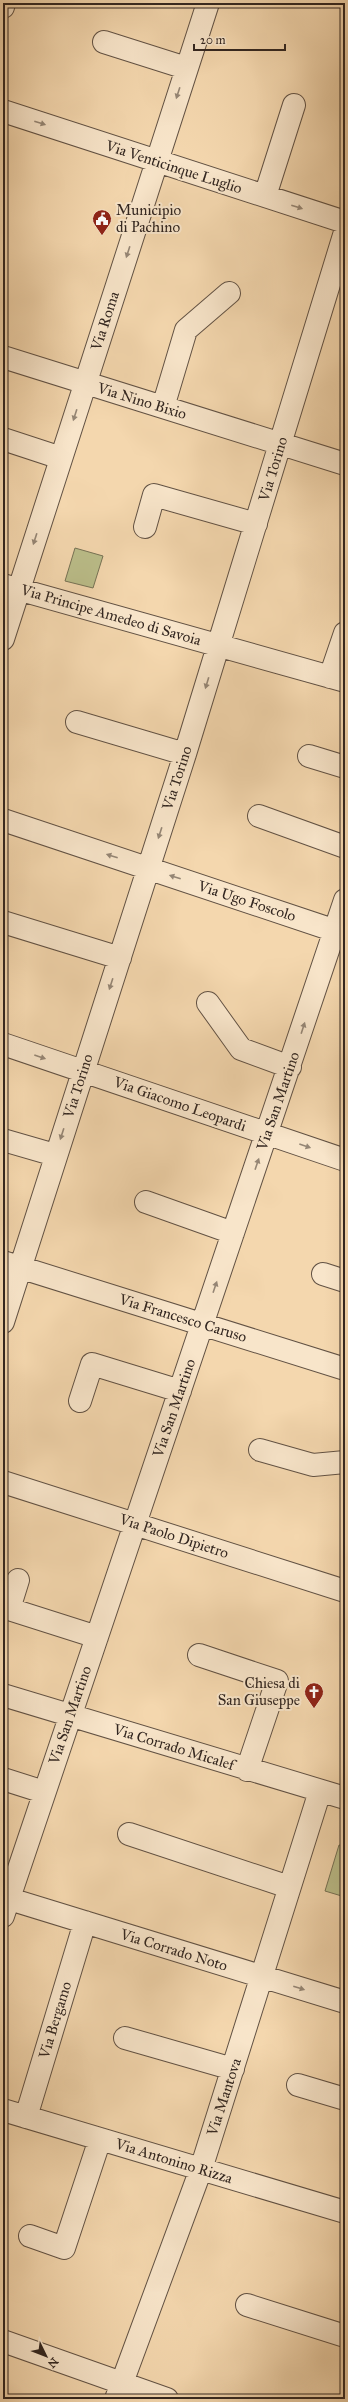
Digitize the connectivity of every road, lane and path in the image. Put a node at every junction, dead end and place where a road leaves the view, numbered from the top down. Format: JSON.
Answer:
{"nodes":[{"id":1,"x":4,"y":3,"type":"edge"},
{"id":2,"x":208,"y":3,"type":"edge"},
{"id":3,"x":3,"y":7,"type":"edge"},
{"id":4,"x":104,"y":42,"type":"dead end"},
{"id":5,"x":186,"y":68,"type":"junction"},
{"id":6,"x":294,"y":104,"type":"dead end"},
{"id":7,"x":3,"y":111,"type":"edge"},
{"id":8,"x":156,"y":161,"type":"junction"},
{"id":9,"x":265,"y":196,"type":"junction"},
{"id":10,"x":345,"y":222,"type":"edge"},
{"id":11,"x":345,"y":232,"type":"edge"},
{"id":12,"x":229,"y":293,"type":"dead end"},
{"id":13,"x":3,"y":357,"type":"edge"},
{"id":14,"x":86,"y":383,"type":"junction"},
{"id":15,"x":163,"y":407,"type":"junction"},
{"id":16,"x":3,"y":439,"type":"edge"},
{"id":17,"x":281,"y":445,"type":"junction"},
{"id":18,"x":61,"y":458,"type":"junction"},
{"id":19,"x":345,"y":464,"type":"edge"},
{"id":20,"x":256,"y":524,"type":"junction"},
{"id":21,"x":145,"y":527,"type":"dead end"},
{"id":22,"x":11,"y":588,"type":"edge"},
{"id":23,"x":345,"y":633,"type":"edge"},
{"id":24,"x":3,"y":639,"type":"edge"},
{"id":25,"x":219,"y":645,"type":"junction"},
{"id":26,"x":337,"y":679,"type":"edge"},
{"id":27,"x":77,"y":722,"type":"dead end"},
{"id":28,"x":185,"y":754,"type":"junction"},
{"id":29,"x":309,"y":756,"type":"dead end"},
{"id":30,"x":345,"y":767,"type":"edge"},
{"id":31,"x":258,"y":816,"type":"dead end"},
{"id":32,"x":3,"y":820,"type":"edge"},
{"id":33,"x":345,"y":847,"type":"edge"},
{"id":34,"x":149,"y":868,"type":"junction"},
{"id":35,"x":345,"y":900,"type":"edge"},
{"id":36,"x":3,"y":922,"type":"edge"},
{"id":37,"x":340,"y":932,"type":"edge"},
{"id":38,"x":120,"y":958,"type":"junction"},
{"id":39,"x":208,"y":1003,"type":"dead end"},
{"id":40,"x":3,"y":1044,"type":"edge"},
{"id":41,"x":290,"y":1067,"type":"junction"},
{"id":42,"x":82,"y":1071,"type":"junction"},
{"id":43,"x":267,"y":1134,"type":"junction"},
{"id":44,"x":3,"y":1140,"type":"edge"},
{"id":45,"x":55,"y":1156,"type":"junction"},
{"id":46,"x":345,"y":1160,"type":"edge"},
{"id":47,"x":146,"y":1202,"type":"dead end"},
{"id":48,"x":233,"y":1233,"type":"junction"},
{"id":49,"x":12,"y":1265,"type":"edge"},
{"id":50,"x":322,"y":1274,"type":"dead end"},
{"id":51,"x":345,"y":1281,"type":"edge"},
{"id":52,"x":3,"y":1322,"type":"edge"},
{"id":53,"x":202,"y":1324,"type":"junction"},
{"id":54,"x":345,"y":1369,"type":"edge"},
{"id":55,"x":180,"y":1391,"type":"junction"},
{"id":56,"x":80,"y":1401,"type":"dead end"},
{"id":57,"x":260,"y":1450,"type":"dead end"},
{"id":58,"x":345,"y":1462,"type":"edge"},
{"id":59,"x":3,"y":1482,"type":"edge"},
{"id":60,"x":135,"y":1523,"type":"junction"},
{"id":61,"x":18,"y":1580,"type":"dead end"},
{"id":62,"x":345,"y":1591,"type":"edge"},
{"id":63,"x":97,"y":1637,"type":"junction"},
{"id":64,"x":199,"y":1655,"type":"dead end"},
{"id":65,"x":3,"y":1695,"type":"edge"},
{"id":66,"x":70,"y":1715,"type":"junction"},
{"id":67,"x":247,"y":1770,"type":"junction"},
{"id":68,"x":3,"y":1779,"type":"edge"},
{"id":69,"x":320,"y":1791,"type":"junction"},
{"id":70,"x":44,"y":1792,"type":"junction"},
{"id":71,"x":345,"y":1798,"type":"edge"},
{"id":72,"x":128,"y":1834,"type":"dead end"},
{"id":73,"x":290,"y":1887,"type":"junction"},
{"id":74,"x":5,"y":1904,"type":"edge"},
{"id":75,"x":85,"y":1922,"type":"junction"},
{"id":76,"x":262,"y":1976,"type":"junction"},
{"id":77,"x":345,"y":2002,"type":"edge"},
{"id":78,"x":125,"y":2038,"type":"dead end"},
{"id":79,"x":233,"y":2069,"type":"junction"},
{"id":80,"x":298,"y":2085,"type":"dead end"},
{"id":81,"x":345,"y":2099,"type":"edge"},
{"id":82,"x":3,"y":2110,"type":"edge"},
{"id":83,"x":26,"y":2117,"type":"junction"},
{"id":84,"x":100,"y":2139,"type":"junction"},
{"id":85,"x":201,"y":2169,"type":"junction"},
{"id":86,"x":345,"y":2212,"type":"edge"},
{"id":87,"x":30,"y":2236,"type":"dead end"},
{"id":88,"x":247,"y":2305,"type":"dead end"},
{"id":89,"x":345,"y":2336,"type":"edge"},
{"id":90,"x":3,"y":2342,"type":"edge"},
{"id":91,"x":119,"y":2392,"type":"edge"},
{"id":92,"x":167,"y":2399,"type":"edge"}],
"edges":[{"from":1,"to":3,"type":"street"},
{"from":2,"to":5,"type":"street","name":"Via Roma"},
{"from":4,"to":5,"type":"street"},
{"from":5,"to":8,"type":"street","name":"Via Roma","one_way":true},
{"from":6,"to":9,"type":"street"},
{"from":7,"to":8,"type":"street","name":"Via Venticinque Luglio","one_way":true},
{"from":8,"to":9,"type":"street","name":"Via Venticinque Luglio"},
{"from":8,"to":14,"type":"street","name":"Via Roma","one_way":true},
{"from":9,"to":10,"type":"street","name":"Via Venticinque Luglio","one_way":true},
{"from":11,"to":17,"type":"street","name":"Via Torino"},
{"from":12,"to":15,"type":"street"},
{"from":13,"to":14,"type":"street","name":"Via Nino Bixio"},
{"from":14,"to":15,"type":"street","name":"Via Nino Bixio"},
{"from":14,"to":18,"type":"street","name":"Via Roma","one_way":true},
{"from":15,"to":17,"type":"street","name":"Via Nino Bixio"},
{"from":16,"to":18,"type":"street"},
{"from":17,"to":19,"type":"street","name":"Via Nino Bixio"},
{"from":17,"to":20,"type":"street","name":"Via Torino"},
{"from":18,"to":22,"type":"street","name":"Via Roma","one_way":true},
{"from":20,"to":21,"type":"street"},
{"from":20,"to":25,"type":"street","name":"Via Torino"},
{"from":22,"to":24,"type":"street","name":"Via Roma"},
{"from":22,"to":25,"type":"street","name":"Via Principe Amedeo di Savoia"},
{"from":23,"to":26,"type":"street"},
{"from":25,"to":26,"type":"street","name":"Via Principe Amedeo di Savoia"},
{"from":25,"to":28,"type":"street","name":"Via Torino","one_way":true},
{"from":27,"to":28,"type":"street"},
{"from":28,"to":34,"type":"street","name":"Via Torino","one_way":true},
{"from":29,"to":30,"type":"street"},
{"from":31,"to":33,"type":"street"},
{"from":34,"to":32,"type":"street","name":"Via Ugo Foscolo","one_way":true},
{"from":37,"to":34,"type":"street","name":"Via Ugo Foscolo","one_way":true},
{"from":34,"to":38,"type":"street","name":"Via Torino"},
{"from":35,"to":37,"type":"street","name":"Via San Martino"},
{"from":36,"to":38,"type":"street"},
{"from":41,"to":37,"type":"street","name":"Via San Martino","one_way":true},
{"from":38,"to":42,"type":"street","name":"Via Torino","one_way":true},
{"from":39,"to":41,"type":"street"},
{"from":40,"to":42,"type":"street","name":"Via Giacomo Leopardi","one_way":true},
{"from":41,"to":43,"type":"street","name":"Via San Martino"},
{"from":42,"to":43,"type":"street","name":"Via Giacomo Leopardi"},
{"from":42,"to":45,"type":"street","name":"Via Torino","one_way":true},
{"from":43,"to":46,"type":"street","name":"Via Giacomo Leopardi","one_way":true},
{"from":48,"to":43,"type":"street","name":"Via San Martino","one_way":true},
{"from":44,"to":45,"type":"street"},
{"from":45,"to":49,"type":"street","name":"Via Torino"},
{"from":47,"to":48,"type":"street"},
{"from":53,"to":48,"type":"street","name":"Via San Martino","one_way":true},
{"from":49,"to":52,"type":"street","name":"Via Torino"},
{"from":49,"to":53,"type":"street","name":"Via Francesco Caruso"},
{"from":50,"to":51,"type":"street"},
{"from":53,"to":54,"type":"street","name":"Via Francesco Caruso"},
{"from":53,"to":55,"type":"street","name":"Via San Martino"},
{"from":55,"to":56,"type":"street"},
{"from":55,"to":60,"type":"street","name":"Via San Martino"},
{"from":57,"to":58,"type":"street"},
{"from":59,"to":60,"type":"street","name":"Via Paolo Dipietro"},
{"from":60,"to":62,"type":"street","name":"Via Paolo Dipietro"},
{"from":60,"to":63,"type":"street","name":"Via San Martino"},
{"from":61,"to":63,"type":"street"},
{"from":63,"to":66,"type":"street","name":"Via San Martino"},
{"from":64,"to":67,"type":"street"},
{"from":65,"to":66,"type":"street","name":"Via Corrado Micalef"},
{"from":66,"to":67,"type":"street","name":"Via Corrado Micalef"},
{"from":66,"to":70,"type":"street","name":"Via San Martino"},
{"from":67,"to":69,"type":"street","name":"Via Corrado Micalef"},
{"from":68,"to":70,"type":"street"},
{"from":69,"to":71,"type":"street","name":"Via Corrado Micalef"},
{"from":69,"to":73,"type":"street","name":"Via Mantova"},
{"from":70,"to":74,"type":"street","name":"Via San Martino"},
{"from":72,"to":73,"type":"street"},
{"from":73,"to":76,"type":"street","name":"Via Mantova"},
{"from":74,"to":75,"type":"street","name":"Via Corrado Noto"},
{"from":75,"to":76,"type":"street","name":"Via Corrado Noto"},
{"from":75,"to":83,"type":"street","name":"Via Bergamo"},
{"from":76,"to":77,"type":"street","name":"Via Corrado Noto","one_way":true},
{"from":76,"to":79,"type":"street","name":"Via Mantova"},
{"from":78,"to":79,"type":"street"},
{"from":79,"to":85,"type":"street","name":"Via Mantova"},
{"from":80,"to":81,"type":"street"},
{"from":82,"to":83,"type":"street","name":"Via Antonino Rizza"},
{"from":83,"to":84,"type":"street","name":"Via Antonino Rizza"},
{"from":84,"to":85,"type":"street","name":"Via Antonino Rizza"},
{"from":84,"to":87,"type":"street"},
{"from":85,"to":86,"type":"street","name":"Via Antonino Rizza"},
{"from":85,"to":91,"type":"street","name":"Via Mantova"},
{"from":88,"to":89,"type":"street"},
{"from":90,"to":91,"type":"street"},
{"from":91,"to":92,"type":"street"}]}
